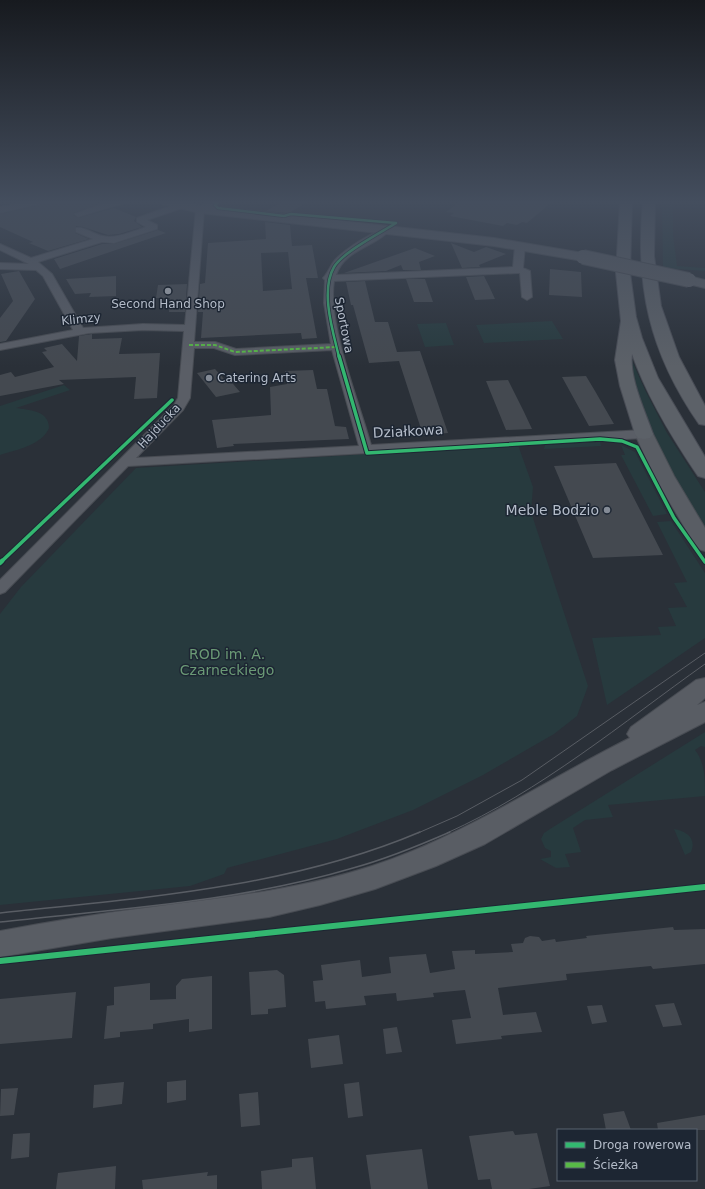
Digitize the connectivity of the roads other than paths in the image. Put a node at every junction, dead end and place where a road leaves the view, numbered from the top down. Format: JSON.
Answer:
{"nodes":[{"id":1,"x":20,"y":256,"type":"edge"},
{"id":2,"x":55,"y":256,"type":"edge"},
{"id":3,"x":196,"y":256,"type":"edge"},
{"id":4,"x":347,"y":256,"type":"edge"},
{"id":5,"x":518,"y":256,"type":"edge"},
{"id":6,"x":581,"y":256,"type":"edge"},
{"id":7,"x":622,"y":256,"type":"edge"},
{"id":8,"x":647,"y":256,"type":"edge"},
{"id":9,"x":35,"y":264,"type":"junction"},
{"id":10,"x":0,"y":266,"type":"edge"},
{"id":11,"x":518,"y":270,"type":"junction"},
{"id":12,"x":328,"y":278,"type":"junction"},
{"id":13,"x":705,"y":284,"type":"edge"},
{"id":14,"x":527,"y":297,"type":"dead end"},
{"id":15,"x":628,"y":316,"type":"junction"},
{"id":16,"x":191,"y":328,"type":"junction"},
{"id":17,"x":79,"y":332,"type":"junction"},
{"id":18,"x":0,"y":341,"type":"edge"},
{"id":19,"x":26,"y":342,"type":"junction"},
{"id":20,"x":189,"y":345,"type":"junction"},
{"id":21,"x":0,"y":347,"type":"edge"},
{"id":22,"x":337,"y":347,"type":"junction"},
{"id":23,"x":705,"y":420,"type":"edge"},
{"id":24,"x":644,"y":434,"type":"junction"},
{"id":25,"x":366,"y":448,"type":"junction"},
{"id":26,"x":126,"y":462,"type":"junction"},
{"id":27,"x":705,"y":472,"type":"edge"},
{"id":28,"x":705,"y":545,"type":"edge"},
{"id":29,"x":0,"y":589,"type":"edge"},
{"id":30,"x":705,"y":686,"type":"edge"},
{"id":31,"x":705,"y":711,"type":"edge"},
{"id":32,"x":603,"y":763,"type":"junction"},
{"id":33,"x":0,"y":944,"type":"edge"}],
"edges":[{"from":1,"to":9,"type":"street"},
{"from":2,"to":9,"type":"street"},
{"from":3,"to":16,"type":"street","name":"Hajducka"},
{"from":4,"to":12,"type":"street","name":"Sportowa"},
{"from":5,"to":11,"type":"street"},
{"from":6,"to":13,"type":"street","bridge":true},
{"from":7,"to":15,"type":"main road"},
{"from":8,"to":23,"type":"main road"},
{"from":9,"to":10,"type":"street"},
{"from":9,"to":17,"type":"street"},
{"from":11,"to":12,"type":"street"},
{"from":11,"to":14,"type":"street"},
{"from":12,"to":22,"type":"street","name":"Sportowa"},
{"from":15,"to":24,"type":"main road"},
{"from":15,"to":27,"type":"main road"},
{"from":16,"to":17,"type":"street","name":"Klimzy"},
{"from":16,"to":20,"type":"street","name":"Hajducka"},
{"from":17,"to":19,"type":"street","name":"Klimzy"},
{"from":18,"to":19,"type":"street"},
{"from":19,"to":21,"type":"street","name":"Klimzy"},
{"from":20,"to":22,"type":"street"},
{"from":20,"to":26,"type":"street","name":"Hajducka"},
{"from":22,"to":25,"type":"street","name":"Sportowa"},
{"from":24,"to":25,"type":"street","name":"Działkowa"},
{"from":24,"to":28,"type":"street"},
{"from":25,"to":26,"type":"street","name":"Działkowa"},
{"from":26,"to":29,"type":"street","name":"Hajducka"},
{"from":30,"to":32,"type":"street"},
{"from":31,"to":32,"type":"street"},
{"from":32,"to":33,"type":"street"}]}
